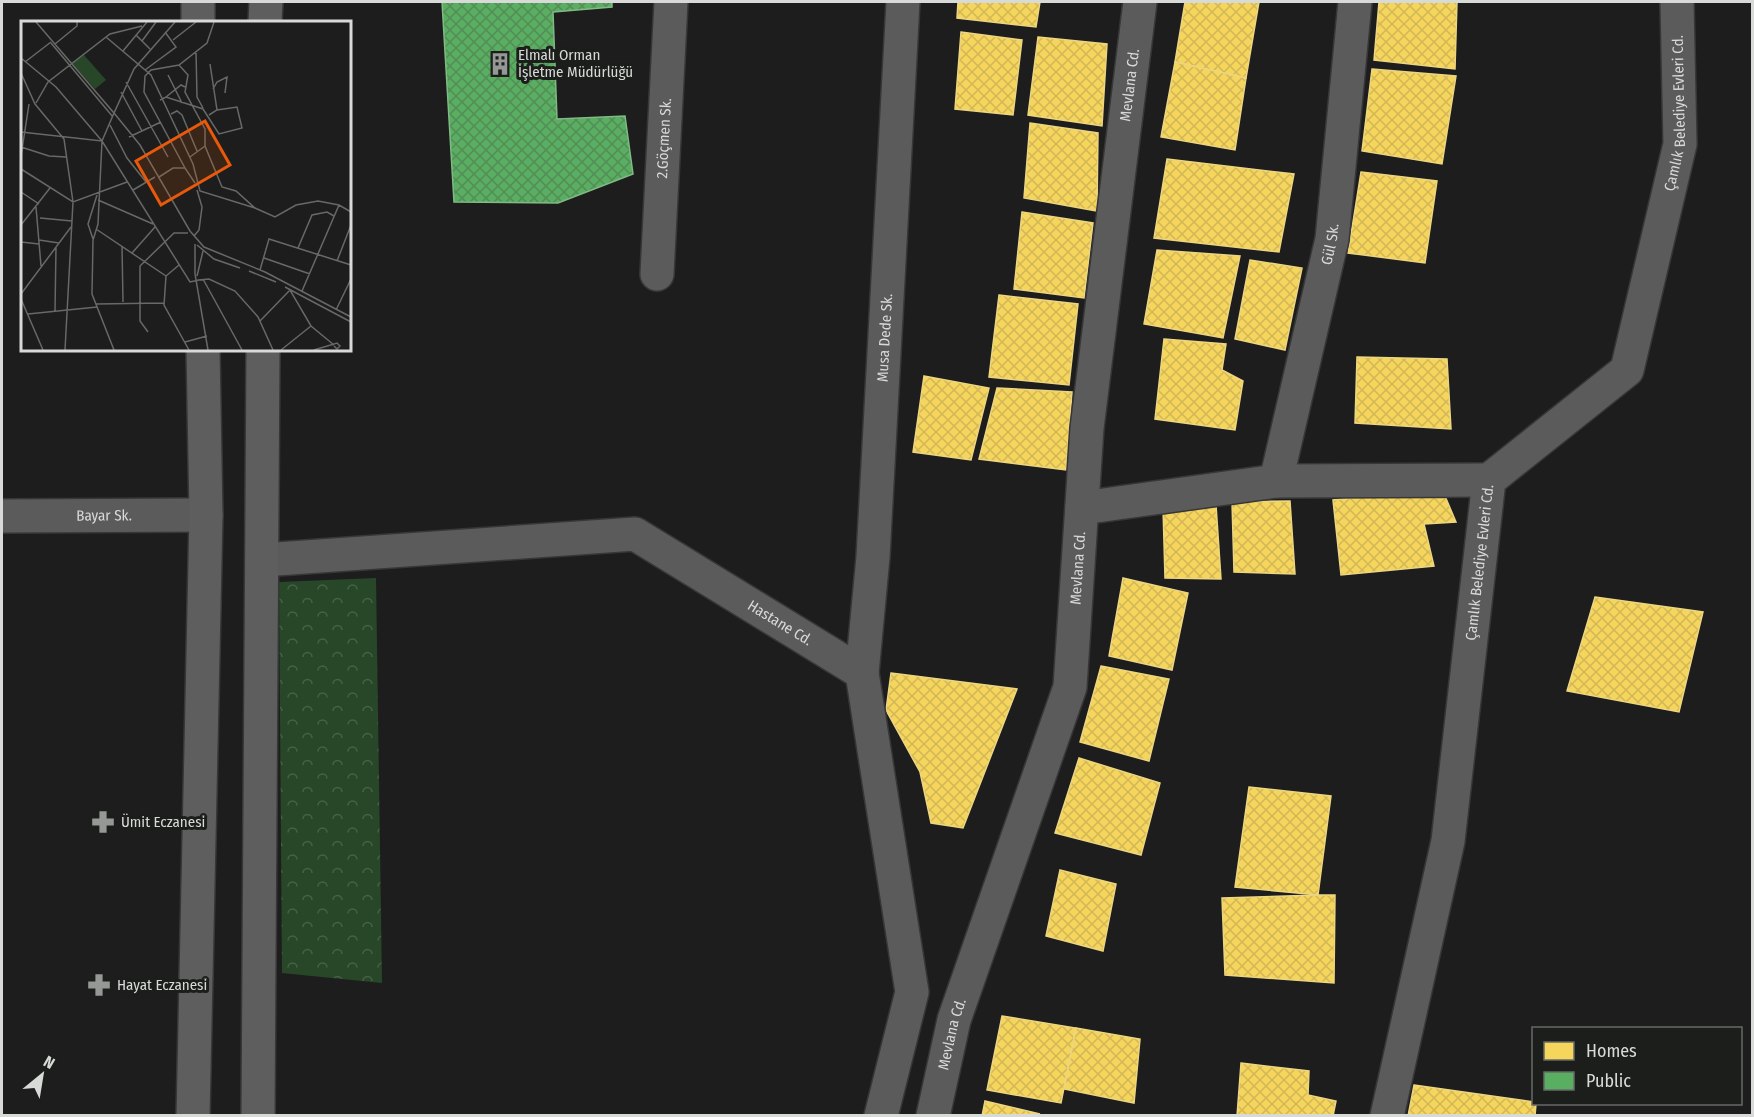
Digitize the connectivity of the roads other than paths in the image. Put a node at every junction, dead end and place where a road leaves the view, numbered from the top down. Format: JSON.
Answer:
{"nodes":[{"id":1,"x":198,"y":2,"type":"edge"},
{"id":2,"x":266,"y":2,"type":"edge"},
{"id":3,"x":671,"y":2,"type":"edge"},
{"id":4,"x":903,"y":2,"type":"edge"},
{"id":5,"x":1140,"y":2,"type":"edge"},
{"id":6,"x":1355,"y":2,"type":"edge"},
{"id":7,"x":1677,"y":2,"type":"edge"},
{"id":8,"x":198,"y":21,"type":"edge"},
{"id":9,"x":266,"y":21,"type":"edge"},
{"id":10,"x":657,"y":274,"type":"dead end"},
{"id":11,"x":203,"y":351,"type":"edge"},
{"id":12,"x":263,"y":351,"type":"edge"},
{"id":13,"x":1489,"y":480,"type":"junction"},
{"id":14,"x":1276,"y":481,"type":"junction"},
{"id":15,"x":1082,"y":508,"type":"junction"},
{"id":16,"x":206,"y":515,"type":"junction"},
{"id":17,"x":2,"y":516,"type":"edge"},
{"id":18,"x":261,"y":560,"type":"junction"},
{"id":19,"x":862,"y":673,"type":"junction"},
{"id":20,"x":912,"y":992,"type":"junction"},
{"id":21,"x":954,"y":1020,"type":"junction"},
{"id":22,"x":192,"y":1116,"type":"edge"},
{"id":23,"x":258,"y":1116,"type":"edge"},
{"id":24,"x":881,"y":1116,"type":"edge"},
{"id":25,"x":933,"y":1116,"type":"edge"},
{"id":26,"x":1387,"y":1116,"type":"edge"}],
"edges":[{"from":1,"to":8,"type":"main road"},
{"from":2,"to":9,"type":"main road"},
{"from":3,"to":10,"type":"street","name":"2.Göçmen Sk."},
{"from":4,"to":19,"type":"street","name":"Musa Dede Sk."},
{"from":5,"to":15,"type":"street","name":"Mevlana Cd."},
{"from":6,"to":14,"type":"street","name":"Gül Sk."},
{"from":7,"to":13,"type":"street","name":"Çamlık Belediye Evleri Cd."},
{"from":11,"to":16,"type":"main road"},
{"from":12,"to":18,"type":"main road"},
{"from":13,"to":14,"type":"street"},
{"from":13,"to":26,"type":"street","name":"Çamlık Belediye Evleri Cd."},
{"from":14,"to":15,"type":"street"},
{"from":15,"to":21,"type":"street","name":"Mevlana Cd."},
{"from":16,"to":17,"type":"street","name":"Bayar Sk."},
{"from":16,"to":22,"type":"main road"},
{"from":18,"to":19,"type":"street","name":"Hastane Cd."},
{"from":18,"to":23,"type":"main road"},
{"from":19,"to":20,"type":"street"},
{"from":20,"to":21,"type":"street"},
{"from":20,"to":24,"type":"street"},
{"from":21,"to":25,"type":"street","name":"Mevlana Cd."}]}
